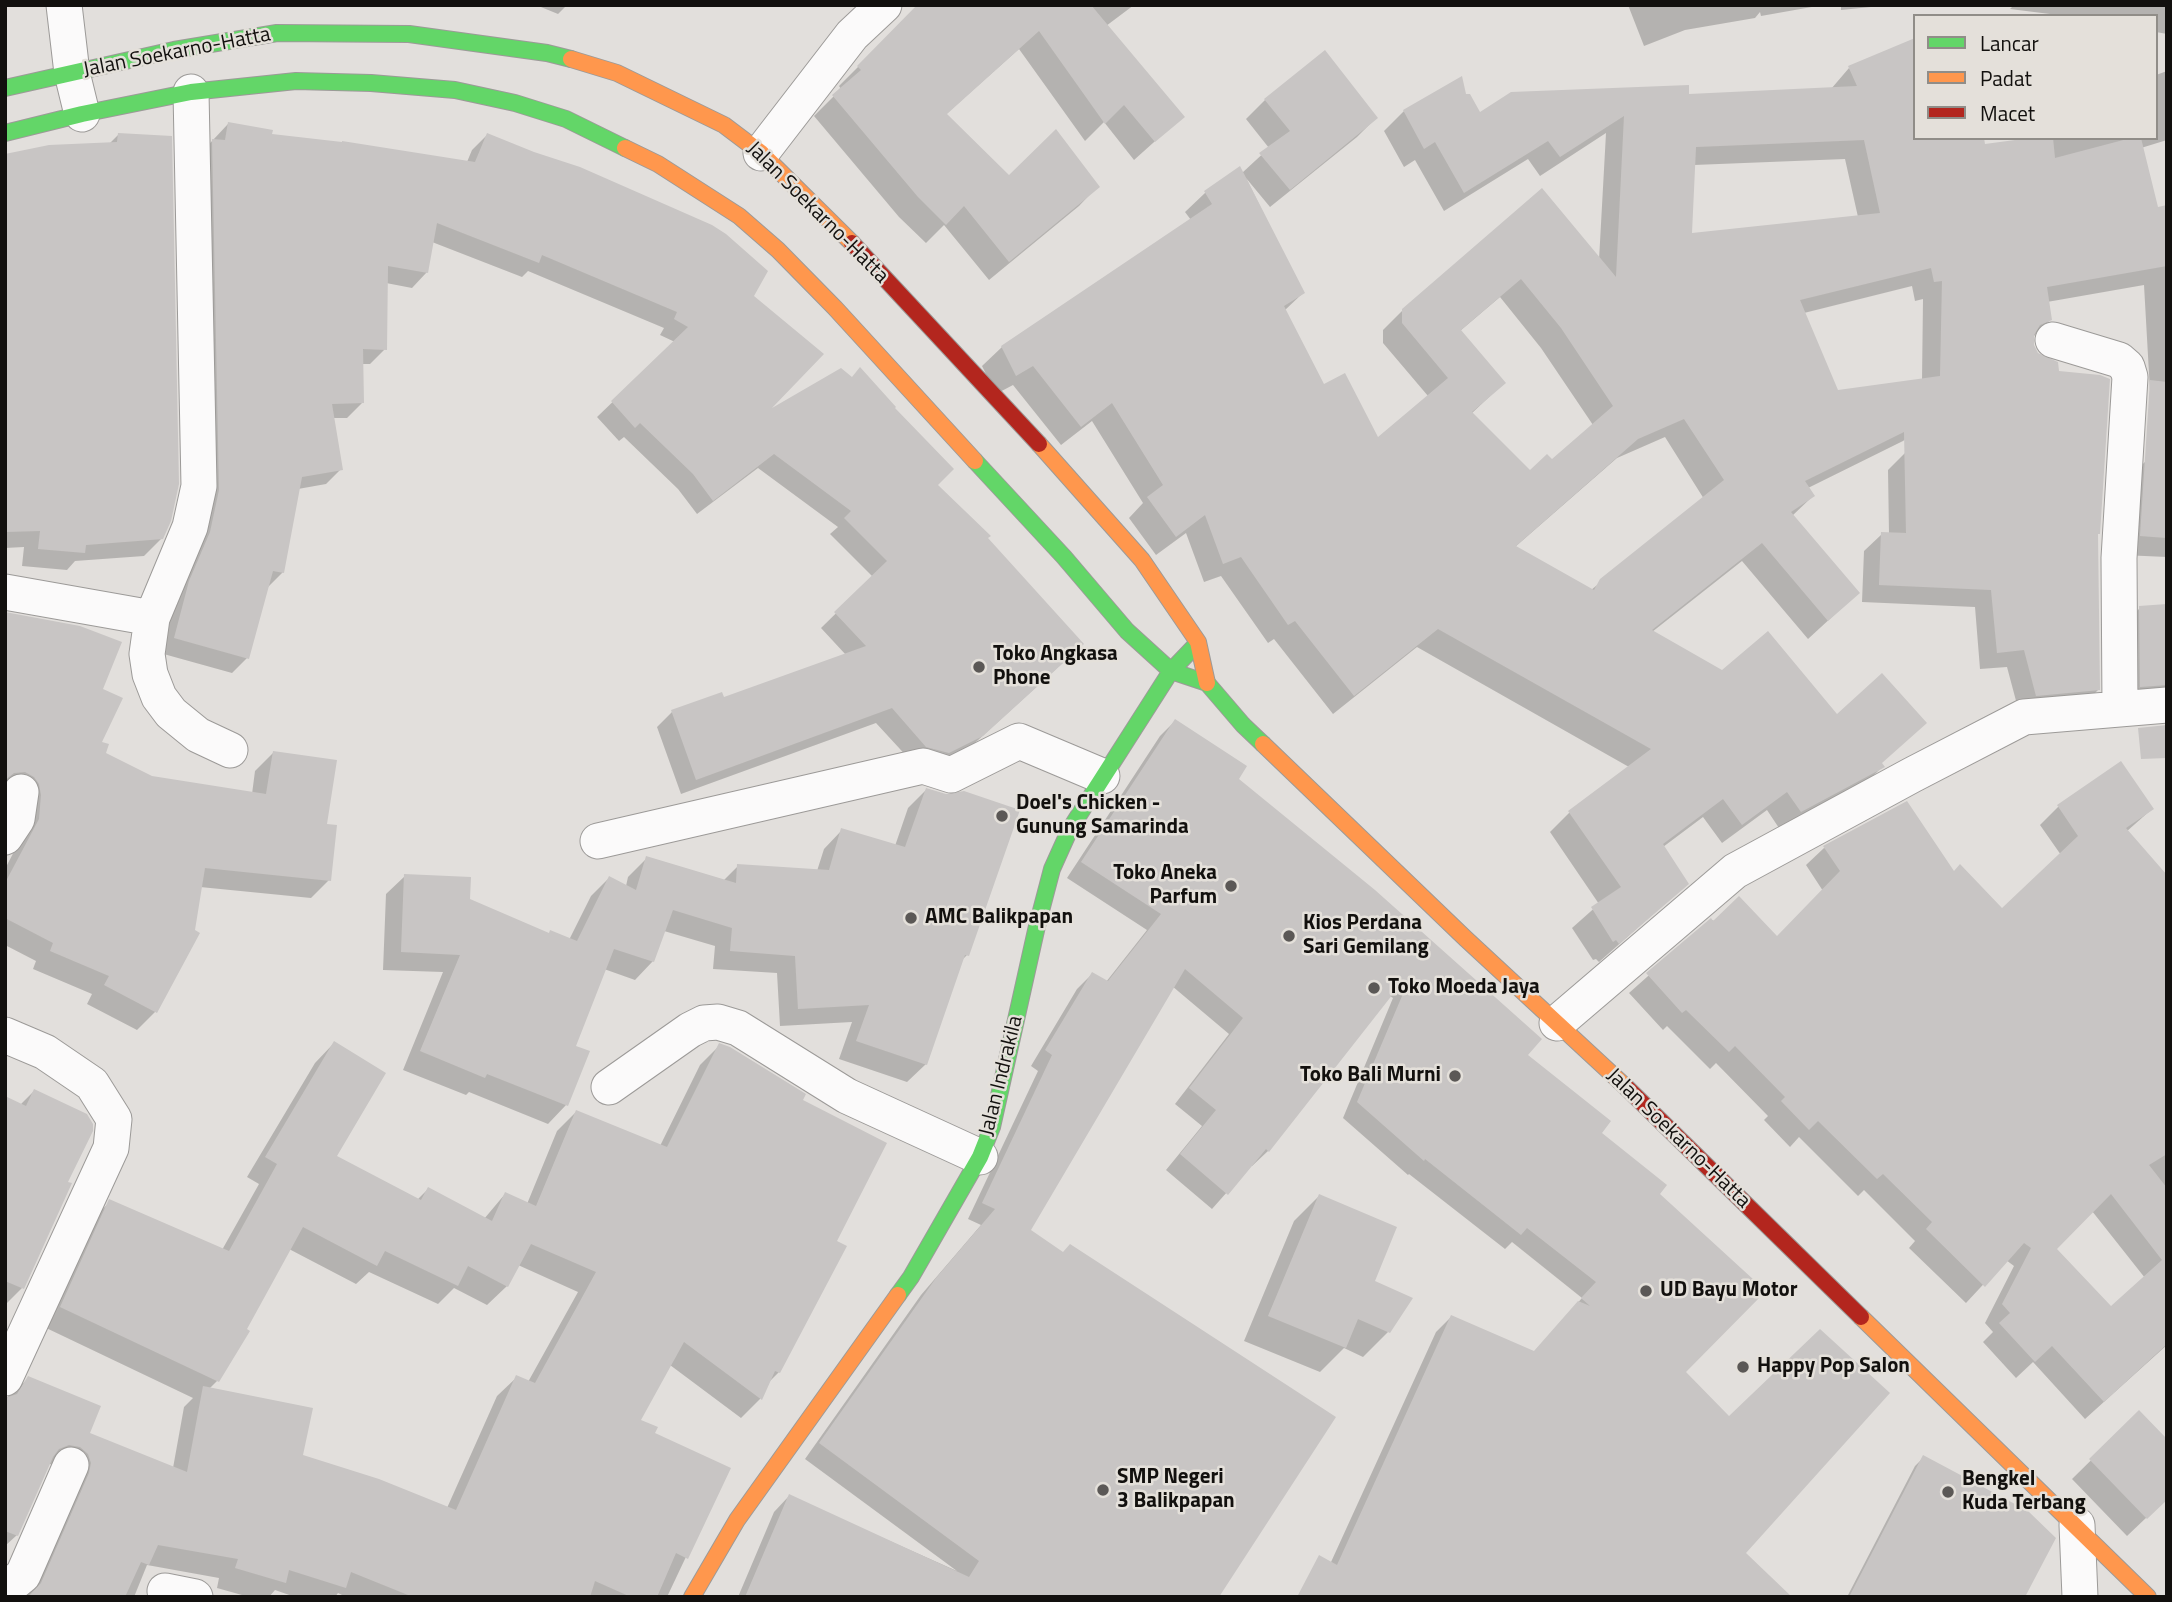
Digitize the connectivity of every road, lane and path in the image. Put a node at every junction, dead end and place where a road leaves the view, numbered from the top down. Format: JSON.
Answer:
{"nodes":[{"id":1,"x":64,"y":5,"type":"edge"},
{"id":2,"x":884,"y":5,"type":"edge"},
{"id":3,"x":72,"y":73,"type":"junction"},
{"id":4,"x":5,"y":88,"type":"edge"},
{"id":5,"x":191,"y":92,"type":"junction"},
{"id":6,"x":82,"y":114,"type":"junction"},
{"id":7,"x":5,"y":132,"type":"edge"},
{"id":8,"x":761,"y":153,"type":"junction"},
{"id":9,"x":2053,"y":340,"type":"dead end"},
{"id":10,"x":5,"y":592,"type":"edge"},
{"id":11,"x":152,"y":618,"type":"junction"},
{"id":12,"x":1198,"y":642,"type":"junction"},
{"id":13,"x":1171,"y":671,"type":"junction"},
{"id":14,"x":1206,"y":683,"type":"junction"},
{"id":15,"x":2167,"y":705,"type":"edge"},
{"id":16,"x":2120,"y":709,"type":"junction"},
{"id":17,"x":230,"y":750,"type":"dead end"},
{"id":18,"x":1102,"y":776,"type":"junction"},
{"id":19,"x":21,"y":792,"type":"dead end"},
{"id":20,"x":5,"y":837,"type":"edge"},
{"id":21,"x":598,"y":841,"type":"dead end"},
{"id":22,"x":1556,"y":1023,"type":"junction"},
{"id":23,"x":5,"y":1035,"type":"edge"},
{"id":24,"x":609,"y":1087,"type":"dead end"},
{"id":25,"x":980,"y":1157,"type":"junction"},
{"id":26,"x":5,"y":1378,"type":"edge"},
{"id":27,"x":71,"y":1465,"type":"dead end"},
{"id":28,"x":2077,"y":1525,"type":"junction"},
{"id":29,"x":5,"y":1590,"type":"edge"},
{"id":30,"x":692,"y":1597,"type":"edge"},
{"id":31,"x":2080,"y":1597,"type":"edge"},
{"id":32,"x":2148,"y":1597,"type":"edge"}],
"edges":[{"from":1,"to":3,"type":"street"},
{"from":2,"to":8,"type":"street"},
{"from":3,"to":4,"type":"main road","name":"Jalan Soekarno-Hatta"},
{"from":3,"to":6,"type":"street"},
{"from":3,"to":8,"type":"main road","name":"Jalan Soekarno-Hatta"},
{"from":5,"to":6,"type":"main road","name":"Jalan Soekarno-Hatta"},
{"from":5,"to":11,"type":"street"},
{"from":5,"to":13,"type":"main road","name":"Jalan Soekarno-Hatta"},
{"from":6,"to":7,"type":"main road","name":"Jalan Soekarno-Hatta"},
{"from":8,"to":12,"type":"main road","name":"Jalan Soekarno-Hatta"},
{"from":9,"to":16,"type":"street"},
{"from":10,"to":11,"type":"street"},
{"from":11,"to":17,"type":"street"},
{"from":12,"to":13,"type":"main road","name":"Jalan Indrakila"},
{"from":12,"to":14,"type":"main road","name":"Jalan Soekarno-Hatta"},
{"from":13,"to":14,"type":"main road","name":"Jalan Soekarno-Hatta"},
{"from":13,"to":18,"type":"main road","name":"Jalan Indrakila"},
{"from":14,"to":22,"type":"main road","name":"Jalan Soekarno-Hatta"},
{"from":15,"to":16,"type":"street"},
{"from":16,"to":22,"type":"street"},
{"from":18,"to":21,"type":"street"},
{"from":18,"to":25,"type":"main road","name":"Jalan Indrakila"},
{"from":19,"to":20,"type":"street"},
{"from":22,"to":28,"type":"main road","name":"Jalan Soekarno-Hatta"},
{"from":23,"to":26,"type":"street"},
{"from":24,"to":25,"type":"street"},
{"from":25,"to":30,"type":"main road","name":"Jalan Indrakila"},
{"from":27,"to":29,"type":"street"},
{"from":28,"to":31,"type":"street"},
{"from":28,"to":32,"type":"main road","name":"Jalan Soekarno-Hatta"}]}
